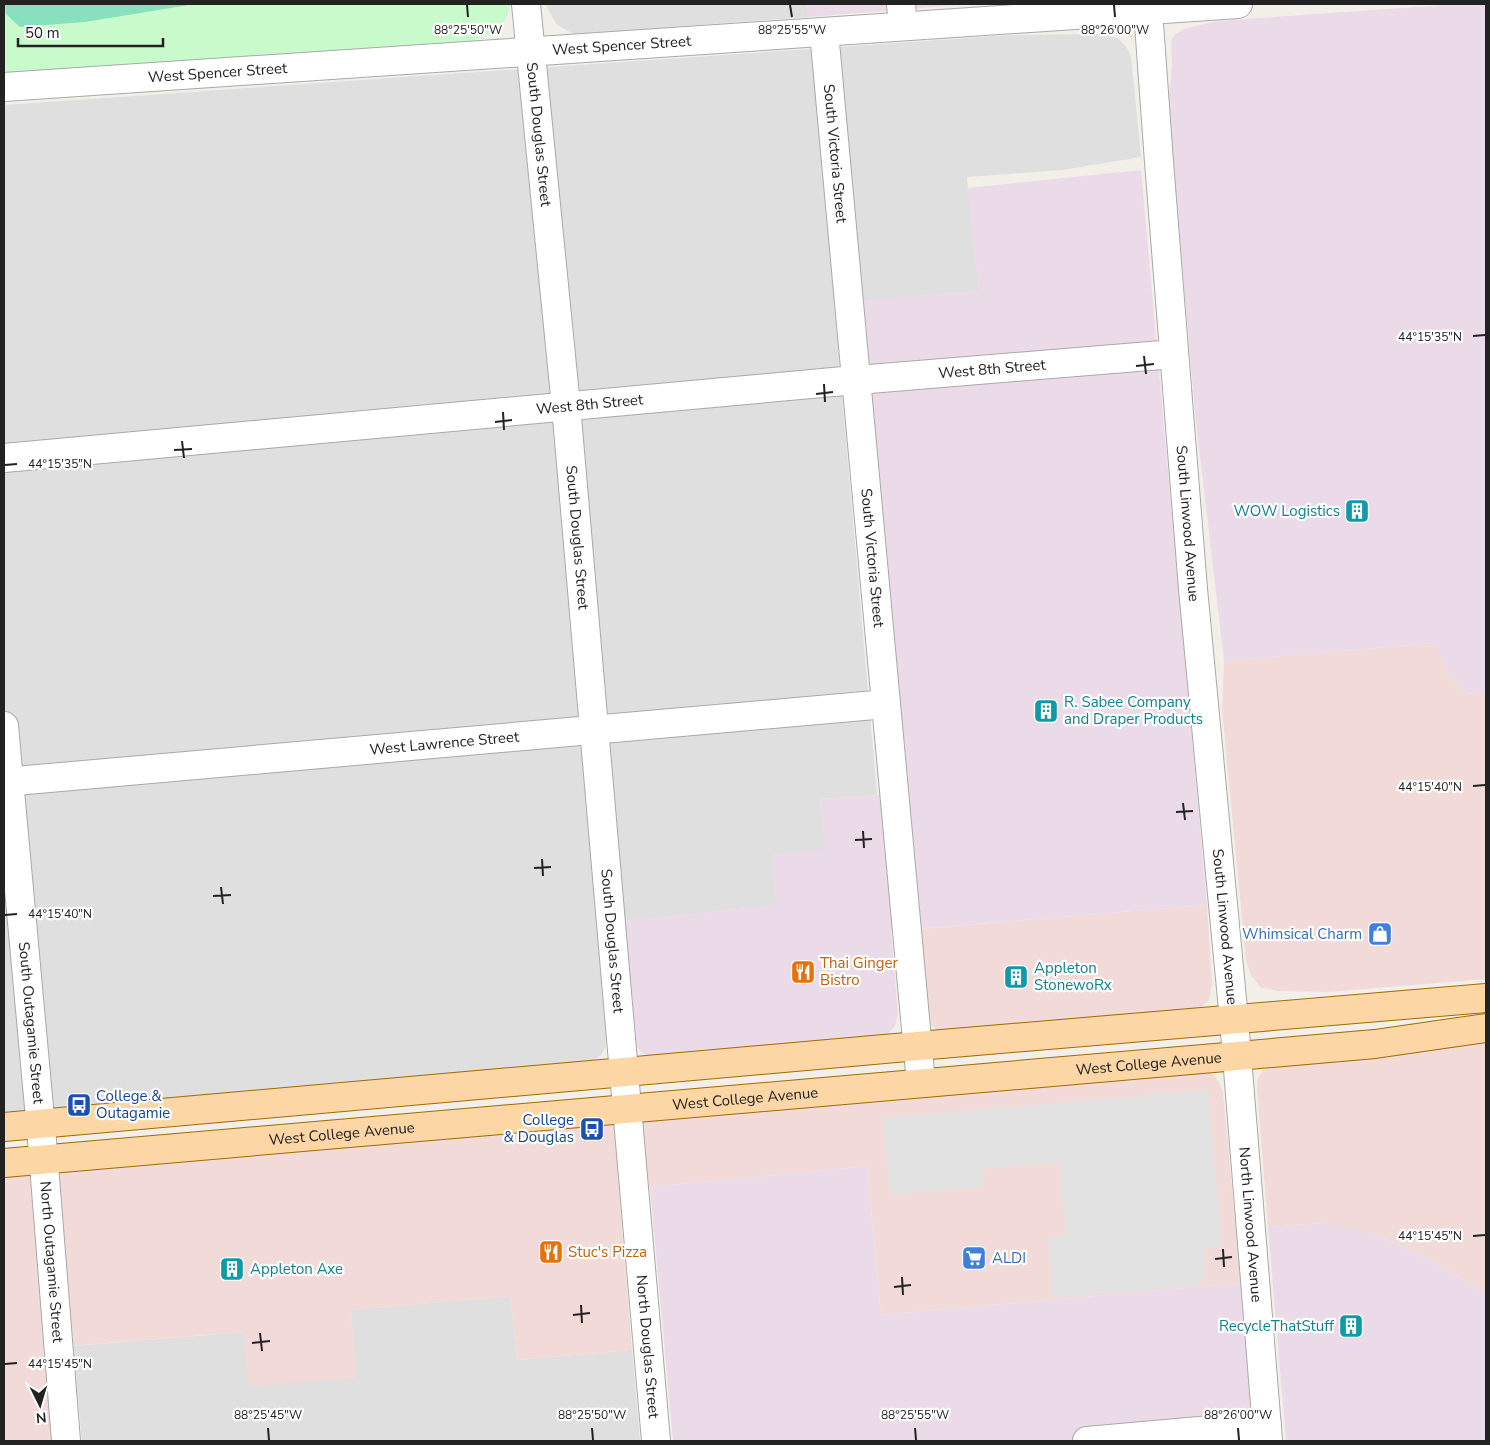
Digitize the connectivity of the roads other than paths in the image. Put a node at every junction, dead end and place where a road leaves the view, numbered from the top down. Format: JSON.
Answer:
{"nodes":[{"id":1,"x":526,"y":4,"type":"edge"},
{"id":2,"x":1238,"y":4,"type":"edge"},
{"id":3,"x":1148,"y":10,"type":"junction"},
{"id":4,"x":902,"y":15,"type":"edge"},
{"id":5,"x":824,"y":32,"type":"junction"},
{"id":6,"x":530,"y":51,"type":"junction"},
{"id":7,"x":4,"y":87,"type":"edge"},
{"id":8,"x":1174,"y":354,"type":"junction"},
{"id":9,"x":855,"y":380,"type":"junction"},
{"id":10,"x":566,"y":406,"type":"junction"},
{"id":11,"x":4,"y":458,"type":"edge"},
{"id":12,"x":886,"y":704,"type":"junction"},
{"id":13,"x":4,"y":726,"type":"edge"},
{"id":14,"x":594,"y":731,"type":"junction"},
{"id":15,"x":6,"y":782,"type":"edge"},
{"id":16,"x":1486,"y":998,"type":"edge"},
{"id":17,"x":1486,"y":1028,"type":"edge"},
{"id":18,"x":1056,"y":1034,"type":"junction"},
{"id":19,"x":1236,"y":1037,"type":"junction"},
{"id":20,"x":918,"y":1046,"type":"junction"},
{"id":21,"x":624,"y":1072,"type":"junction"},
{"id":22,"x":1000,"y":1076,"type":"junction"},
{"id":23,"x":921,"y":1082,"type":"junction"},
{"id":24,"x":627,"y":1109,"type":"junction"},
{"id":25,"x":4,"y":1126,"type":"edge"},
{"id":26,"x":41,"y":1141,"type":"junction"},
{"id":27,"x":4,"y":1163,"type":"edge"},
{"id":28,"x":1268,"y":1433,"type":"edge"},
{"id":29,"x":66,"y":1441,"type":"edge"},
{"id":30,"x":656,"y":1441,"type":"edge"},
{"id":31,"x":1087,"y":1441,"type":"edge"}],
"edges":[{"from":1,"to":6,"type":"street","name":"South Douglas Street"},
{"from":2,"to":3,"type":"street","name":"West Spencer Street"},
{"from":3,"to":4,"type":"street","name":"West Spencer Street"},
{"from":3,"to":8,"type":"street","name":"South Linwood Avenue"},
{"from":4,"to":5,"type":"street","name":"West Spencer Street"},
{"from":5,"to":6,"type":"street","name":"West Spencer Street"},
{"from":5,"to":9,"type":"street","name":"South Victoria Street"},
{"from":6,"to":7,"type":"street","name":"West Spencer Street"},
{"from":6,"to":10,"type":"street","name":"South Douglas Street"},
{"from":8,"to":9,"type":"street","name":"West 8th Street"},
{"from":8,"to":19,"type":"street","name":"South Linwood Avenue"},
{"from":9,"to":10,"type":"street","name":"West 8th Street"},
{"from":9,"to":12,"type":"street","name":"South Victoria Street"},
{"from":10,"to":11,"type":"street","name":"West 8th Street"},
{"from":10,"to":14,"type":"street","name":"South Douglas Street"},
{"from":12,"to":14,"type":"street","name":"West Lawrence Street"},
{"from":12,"to":20,"type":"street","name":"South Victoria Street"},
{"from":13,"to":15,"type":"street","name":"South Outagamie Street"},
{"from":14,"to":15,"type":"street","name":"West Lawrence Street"},
{"from":14,"to":21,"type":"street","name":"South Douglas Street"},
{"from":15,"to":26,"type":"street","name":"South Outagamie Street"},
{"from":16,"to":19,"type":"main road","name":"West College Avenue"},
{"from":17,"to":19,"type":"main road","name":"West College Avenue"},
{"from":18,"to":19,"type":"main road","name":"West College Avenue"},
{"from":18,"to":20,"type":"main road","name":"West College Avenue"},
{"from":18,"to":22,"type":"main road"},
{"from":19,"to":22,"type":"main road","name":"West College Avenue"},
{"from":19,"to":28,"type":"street","name":"North Linwood Avenue"},
{"from":20,"to":21,"type":"main road","name":"West College Avenue"},
{"from":20,"to":23,"type":"street","name":"South Victoria Street"},
{"from":21,"to":24,"type":"street","name":"North Douglas Street"},
{"from":21,"to":26,"type":"main road","name":"West College Avenue"},
{"from":22,"to":23,"type":"main road","name":"West College Avenue"},
{"from":23,"to":24,"type":"main road","name":"West College Avenue"},
{"from":24,"to":26,"type":"main road","name":"West College Avenue"},
{"from":24,"to":30,"type":"street","name":"North Douglas Street"},
{"from":25,"to":26,"type":"main road","name":"West College Avenue"},
{"from":26,"to":27,"type":"main road","name":"West College Avenue"},
{"from":26,"to":29,"type":"street","name":"North Outagamie Street"},
{"from":28,"to":31,"type":"street"}]}
